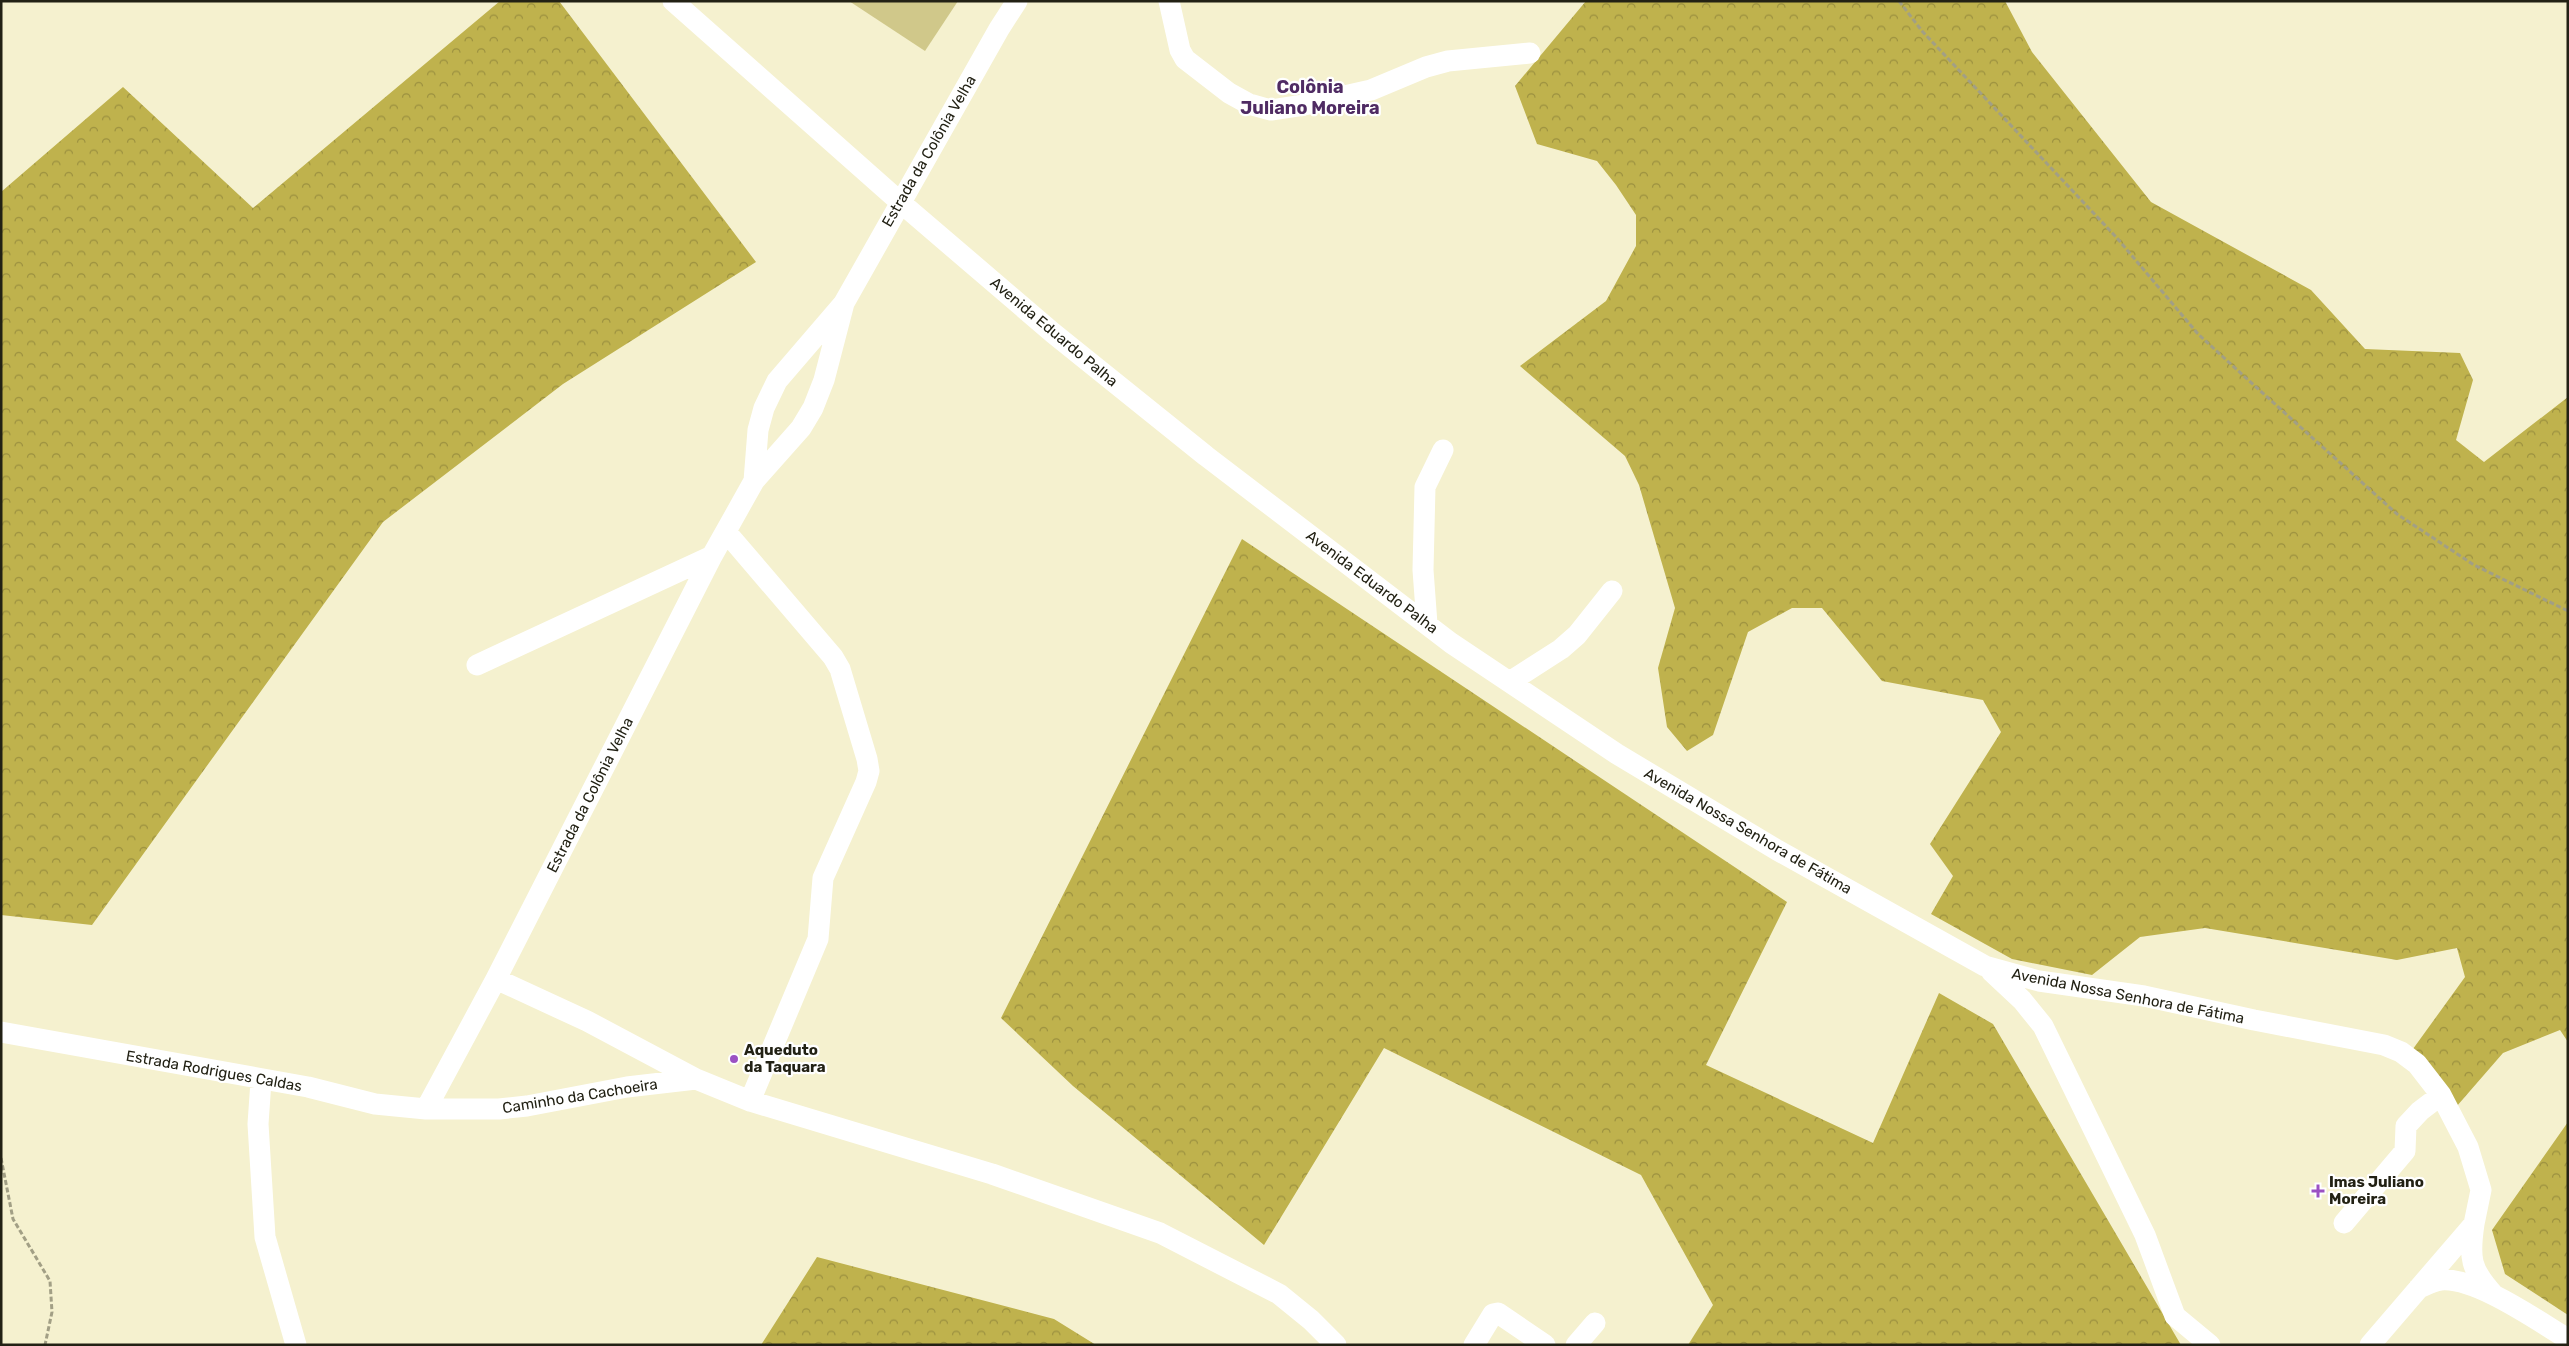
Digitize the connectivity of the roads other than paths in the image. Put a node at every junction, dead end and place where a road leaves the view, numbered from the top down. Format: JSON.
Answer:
{"nodes":[{"id":1,"x":673,"y":1,"type":"edge"},
{"id":2,"x":1017,"y":1,"type":"edge"},
{"id":3,"x":1169,"y":1,"type":"edge"},
{"id":4,"x":1530,"y":53,"type":"dead end"},
{"id":5,"x":900,"y":202,"type":"junction"},
{"id":6,"x":844,"y":303,"type":"junction"},
{"id":7,"x":1443,"y":450,"type":"dead end"},
{"id":8,"x":754,"y":482,"type":"junction"},
{"id":9,"x":727,"y":533,"type":"junction"},
{"id":10,"x":712,"y":556,"type":"junction"},
{"id":11,"x":1612,"y":591,"type":"dead end"},
{"id":12,"x":1427,"y":624,"type":"junction"},
{"id":13,"x":1451,"y":643,"type":"joint"},
{"id":14,"x":477,"y":665,"type":"dead end"},
{"id":15,"x":1511,"y":681,"type":"junction"},
{"id":16,"x":1985,"y":966,"type":"junction"},
{"id":17,"x":496,"y":979,"type":"junction"},
{"id":18,"x":1,"y":1032,"type":"edge"},
{"id":19,"x":696,"y":1079,"type":"junction"},
{"id":20,"x":261,"y":1080,"type":"junction"},
{"id":21,"x":2440,"y":1095,"type":"junction"},
{"id":22,"x":740,"y":1096,"type":"junction"},
{"id":23,"x":426,"y":1109,"type":"junction"},
{"id":24,"x":2344,"y":1223,"type":"dead end"},
{"id":25,"x":2474,"y":1224,"type":"junction"},
{"id":26,"x":2419,"y":1288,"type":"junction"},
{"id":27,"x":2496,"y":1297,"type":"junction"},
{"id":28,"x":1594,"y":1324,"type":"dead end"},
{"id":29,"x":2568,"y":1339,"type":"edge"},
{"id":30,"x":296,"y":1345,"type":"edge"},
{"id":31,"x":1336,"y":1345,"type":"edge"},
{"id":32,"x":1474,"y":1345,"type":"edge"},
{"id":33,"x":1545,"y":1345,"type":"edge"},
{"id":34,"x":1576,"y":1345,"type":"edge"},
{"id":35,"x":2210,"y":1345,"type":"edge"},
{"id":36,"x":2370,"y":1345,"type":"edge"}],
"edges":[{"from":1,"to":5,"type":"street","name":"Avenida Eduardo Palha"},
{"from":2,"to":5,"type":"street","name":"Estrada da Colônia Velha"},
{"from":3,"to":4,"type":"street"},
{"from":5,"to":6,"type":"street","name":"Estrada da Colônia Velha"},
{"from":5,"to":12,"type":"street","name":"Avenida Eduardo Palha"},
{"from":6,"to":8,"type":"street","name":"Estrada da Colônia Velha"},
{"from":6,"to":8,"type":"street","name":"Estrada da Colônia Velha"},
{"from":7,"to":12,"type":"street"},
{"from":8,"to":9,"type":"street","name":"Estrada da Colônia Velha"},
{"from":9,"to":10,"type":"street","name":"Estrada da Colônia Velha"},
{"from":9,"to":22,"type":"street"},
{"from":10,"to":14,"type":"street"},
{"from":10,"to":17,"type":"street","name":"Estrada da Colônia Velha"},
{"from":11,"to":15,"type":"street"},
{"from":12,"to":13,"type":"street","name":"Avenida Eduardo Palha"},
{"from":13,"to":15,"type":"street","name":"Avenida Nossa Senhora de Fátima"},
{"from":15,"to":16,"type":"street","name":"Avenida Nossa Senhora de Fátima"},
{"from":16,"to":21,"type":"street","name":"Avenida Nossa Senhora de Fátima"},
{"from":16,"to":35,"type":"street"},
{"from":17,"to":19,"type":"street"},
{"from":17,"to":23,"type":"street","name":"Estrada da Colônia Velha"},
{"from":18,"to":20,"type":"street","name":"Estrada Rodrigues Caldas"},
{"from":19,"to":22,"type":"street","name":"Caminho da Cachoeira"},
{"from":19,"to":23,"type":"street","name":"Caminho da Cachoeira"},
{"from":20,"to":23,"type":"street","name":"Estrada Rodrigues Caldas"},
{"from":20,"to":30,"type":"street"},
{"from":21,"to":24,"type":"street"},
{"from":21,"to":25,"type":"street","name":"Avenida Nossa Senhora de Fátima"},
{"from":22,"to":31,"type":"street","name":"Caminho da Cachoeira"},
{"from":25,"to":26,"type":"street","name":"Avenida Nossa Senhora de Fátima"},
{"from":25,"to":27,"type":"street"},
{"from":26,"to":27,"type":"street"},
{"from":26,"to":36,"type":"street","name":"Avenida Nossa Senhora de Fátima"},
{"from":27,"to":29,"type":"street"},
{"from":28,"to":34,"type":"street"},
{"from":32,"to":33,"type":"street"}]}
